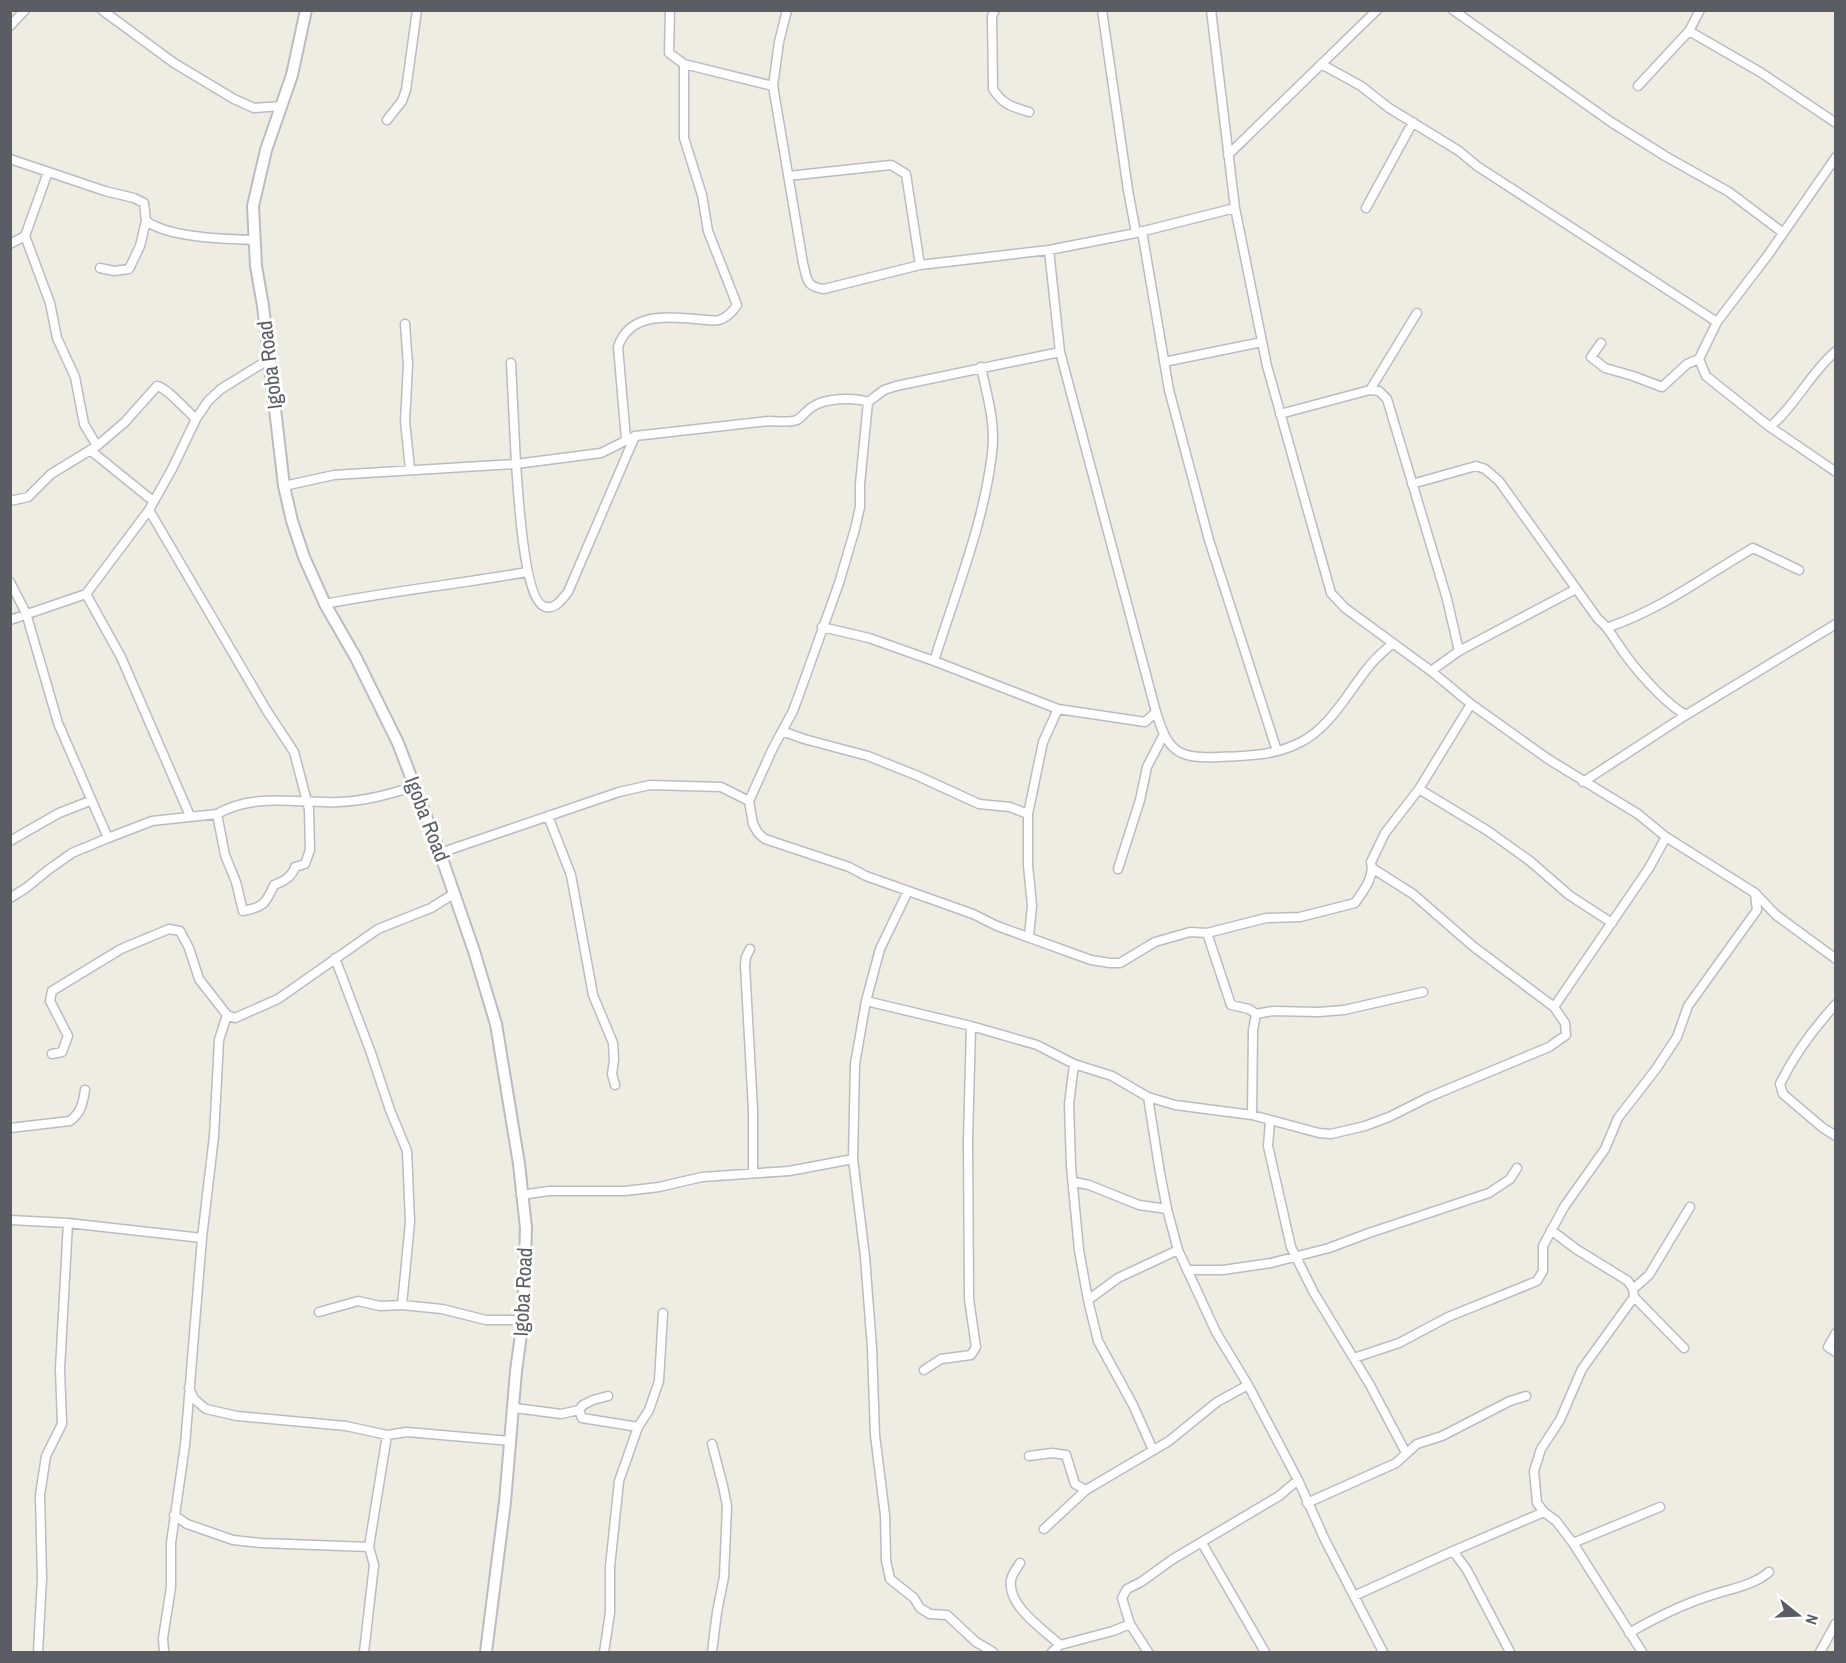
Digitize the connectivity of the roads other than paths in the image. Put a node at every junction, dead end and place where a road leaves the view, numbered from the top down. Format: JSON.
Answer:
{"nodes":[{"id":1,"x":25,"y":10,"type":"edge"},
{"id":2,"x":102,"y":10,"type":"edge"},
{"id":3,"x":306,"y":10,"type":"edge"},
{"id":4,"x":417,"y":10,"type":"edge"},
{"id":5,"x":670,"y":10,"type":"edge"},
{"id":6,"x":787,"y":10,"type":"edge"},
{"id":7,"x":995,"y":10,"type":"edge"},
{"id":8,"x":1102,"y":10,"type":"edge"},
{"id":9,"x":1210,"y":10,"type":"edge"},
{"id":10,"x":1377,"y":10,"type":"edge"},
{"id":11,"x":1453,"y":10,"type":"edge"},
{"id":12,"x":1700,"y":10,"type":"edge"},
{"id":13,"x":10,"y":26,"type":"edge"},
{"id":14,"x":1689,"y":31,"type":"junction"},
{"id":15,"x":684,"y":64,"type":"junction"},
{"id":16,"x":1321,"y":64,"type":"junction"},
{"id":17,"x":773,"y":86,"type":"junction"},
{"id":18,"x":1638,"y":86,"type":"dead end"},
{"id":19,"x":281,"y":106,"type":"junction"},
{"id":20,"x":1029,"y":112,"type":"dead end"},
{"id":21,"x":387,"y":120,"type":"dead end"},
{"id":22,"x":1413,"y":122,"type":"junction"},
{"id":23,"x":1836,"y":123,"type":"edge"},
{"id":24,"x":1228,"y":155,"type":"junction"},
{"id":25,"x":1836,"y":157,"type":"edge"},
{"id":26,"x":10,"y":159,"type":"edge"},
{"id":27,"x":48,"y":171,"type":"junction"},
{"id":28,"x":788,"y":176,"type":"junction"},
{"id":29,"x":1235,"y":208,"type":"junction"},
{"id":30,"x":1366,"y":208,"type":"dead end"},
{"id":31,"x":146,"y":221,"type":"junction"},
{"id":32,"x":1139,"y":232,"type":"junction"},
{"id":33,"x":1782,"y":232,"type":"junction"},
{"id":34,"x":25,"y":236,"type":"junction"},
{"id":35,"x":255,"y":240,"type":"junction"},
{"id":36,"x":10,"y":244,"type":"edge"},
{"id":37,"x":1049,"y":250,"type":"junction"},
{"id":38,"x":920,"y":265,"type":"junction"},
{"id":39,"x":100,"y":268,"type":"dead end"},
{"id":40,"x":1417,"y":313,"type":"dead end"},
{"id":41,"x":1717,"y":322,"type":"junction"},
{"id":42,"x":405,"y":324,"type":"dead end"},
{"id":43,"x":1262,"y":342,"type":"junction"},
{"id":44,"x":1601,"y":343,"type":"dead end"},
{"id":45,"x":1836,"y":351,"type":"edge"},
{"id":46,"x":1060,"y":352,"type":"junction"},
{"id":47,"x":268,"y":360,"type":"junction"},
{"id":48,"x":1700,"y":360,"type":"junction"},
{"id":49,"x":1164,"y":362,"type":"junction"},
{"id":50,"x":511,"y":363,"type":"dead end"},
{"id":51,"x":981,"y":367,"type":"junction"},
{"id":52,"x":1370,"y":390,"type":"junction"},
{"id":53,"x":868,"y":402,"type":"junction"},
{"id":54,"x":1280,"y":414,"type":"junction"},
{"id":55,"x":196,"y":418,"type":"junction"},
{"id":56,"x":1770,"y":427,"type":"junction"},
{"id":57,"x":631,"y":437,"type":"junction"},
{"id":58,"x":94,"y":448,"type":"junction"},
{"id":59,"x":516,"y":464,"type":"junction"},
{"id":60,"x":410,"y":469,"type":"junction"},
{"id":61,"x":1836,"y":472,"type":"edge"},
{"id":62,"x":1412,"y":484,"type":"junction"},
{"id":63,"x":284,"y":486,"type":"junction"},
{"id":64,"x":10,"y":501,"type":"edge"},
{"id":65,"x":153,"y":501,"type":"junction"},
{"id":66,"x":148,"y":510,"type":"junction"},
{"id":67,"x":1799,"y":570,"type":"dead end"},
{"id":68,"x":527,"y":572,"type":"junction"},
{"id":69,"x":10,"y":582,"type":"edge"},
{"id":70,"x":1576,"y":589,"type":"junction"},
{"id":71,"x":86,"y":594,"type":"junction"},
{"id":72,"x":325,"y":604,"type":"junction"},
{"id":73,"x":26,"y":614,"type":"junction"},
{"id":74,"x":10,"y":620,"type":"edge"},
{"id":75,"x":1836,"y":624,"type":"edge"},
{"id":76,"x":822,"y":627,"type":"junction"},
{"id":77,"x":1609,"y":627,"type":"junction"},
{"id":78,"x":1393,"y":643,"type":"junction"},
{"id":79,"x":1459,"y":651,"type":"junction"},
{"id":80,"x":934,"y":661,"type":"junction"},
{"id":81,"x":1431,"y":671,"type":"junction"},
{"id":82,"x":1471,"y":704,"type":"junction"},
{"id":83,"x":1058,"y":709,"type":"junction"},
{"id":84,"x":1156,"y":712,"type":"junction"},
{"id":85,"x":1686,"y":715,"type":"junction"},
{"id":86,"x":782,"y":731,"type":"junction"},
{"id":87,"x":1163,"y":736,"type":"junction"},
{"id":88,"x":1278,"y":751,"type":"junction"},
{"id":89,"x":1583,"y":782,"type":"junction"},
{"id":90,"x":416,"y":786,"type":"junction"},
{"id":91,"x":1419,"y":789,"type":"junction"},
{"id":92,"x":90,"y":801,"type":"junction"},
{"id":93,"x":308,"y":801,"type":"junction"},
{"id":94,"x":749,"y":801,"type":"junction"},
{"id":95,"x":217,"y":814,"type":"junction"},
{"id":96,"x":1028,"y":814,"type":"junction"},
{"id":97,"x":190,"y":816,"type":"junction"},
{"id":98,"x":548,"y":816,"type":"junction"},
{"id":99,"x":1666,"y":837,"type":"junction"},
{"id":100,"x":108,"y":838,"type":"junction"},
{"id":101,"x":10,"y":841,"type":"edge"},
{"id":102,"x":440,"y":853,"type":"junction"},
{"id":103,"x":1372,"y":868,"type":"junction"},
{"id":104,"x":1118,"y":869,"type":"dead end"},
{"id":105,"x":1387,"y":877,"type":"junction"},
{"id":106,"x":1368,"y":884,"type":"junction"},
{"id":107,"x":908,"y":891,"type":"junction"},
{"id":108,"x":455,"y":893,"type":"junction"},
{"id":109,"x":1755,"y":893,"type":"junction"},
{"id":110,"x":10,"y":898,"type":"edge"},
{"id":111,"x":1612,"y":923,"type":"junction"},
{"id":112,"x":1208,"y":933,"type":"junction"},
{"id":113,"x":1029,"y":936,"type":"junction"},
{"id":114,"x":750,"y":949,"type":"dead end"},
{"id":115,"x":335,"y":958,"type":"junction"},
{"id":116,"x":1836,"y":959,"type":"edge"},
{"id":117,"x":1423,"y":992,"type":"dead end"},
{"id":118,"x":866,"y":1001,"type":"junction"},
{"id":119,"x":1836,"y":1004,"type":"edge"},
{"id":120,"x":1554,"y":1007,"type":"junction"},
{"id":121,"x":1256,"y":1014,"type":"junction"},
{"id":122,"x":227,"y":1015,"type":"junction"},
{"id":123,"x":971,"y":1026,"type":"junction"},
{"id":124,"x":52,"y":1054,"type":"dead end"},
{"id":125,"x":1074,"y":1064,"type":"junction"},
{"id":126,"x":615,"y":1085,"type":"dead end"},
{"id":127,"x":85,"y":1090,"type":"dead end"},
{"id":128,"x":1148,"y":1097,"type":"junction"},
{"id":129,"x":1252,"y":1115,"type":"junction"},
{"id":130,"x":1270,"y":1121,"type":"junction"},
{"id":131,"x":10,"y":1128,"type":"edge"},
{"id":132,"x":1836,"y":1136,"type":"edge"},
{"id":133,"x":853,"y":1159,"type":"junction"},
{"id":134,"x":1517,"y":1168,"type":"dead end"},
{"id":135,"x":753,"y":1172,"type":"junction"},
{"id":136,"x":1074,"y":1182,"type":"junction"},
{"id":137,"x":521,"y":1195,"type":"junction"},
{"id":138,"x":1690,"y":1207,"type":"dead end"},
{"id":139,"x":1167,"y":1209,"type":"junction"},
{"id":140,"x":10,"y":1221,"type":"edge"},
{"id":141,"x":68,"y":1223,"type":"junction"},
{"id":142,"x":1551,"y":1230,"type":"junction"},
{"id":143,"x":202,"y":1238,"type":"junction"},
{"id":144,"x":1178,"y":1250,"type":"junction"},
{"id":145,"x":1297,"y":1257,"type":"junction"},
{"id":146,"x":1189,"y":1270,"type":"junction"},
{"id":147,"x":1634,"y":1293,"type":"junction"},
{"id":148,"x":1088,"y":1300,"type":"junction"},
{"id":149,"x":402,"y":1305,"type":"junction"},
{"id":150,"x":319,"y":1312,"type":"dead end"},
{"id":151,"x":663,"y":1313,"type":"dead end"},
{"id":152,"x":523,"y":1320,"type":"junction"},
{"id":153,"x":1836,"y":1333,"type":"edge"},
{"id":154,"x":1684,"y":1348,"type":"dead end"},
{"id":155,"x":1836,"y":1352,"type":"edge"},
{"id":156,"x":1354,"y":1358,"type":"junction"},
{"id":157,"x":924,"y":1370,"type":"dead end"},
{"id":158,"x":1248,"y":1385,"type":"junction"},
{"id":159,"x":189,"y":1388,"type":"junction"},
{"id":160,"x":608,"y":1396,"type":"dead end"},
{"id":161,"x":1526,"y":1396,"type":"dead end"},
{"id":162,"x":515,"y":1408,"type":"junction"},
{"id":163,"x":206,"y":1409,"type":"junction"},
{"id":164,"x":579,"y":1410,"type":"junction"},
{"id":165,"x":187,"y":1418,"type":"junction"},
{"id":166,"x":638,"y":1427,"type":"junction"},
{"id":167,"x":387,"y":1435,"type":"junction"},
{"id":168,"x":511,"y":1441,"type":"junction"},
{"id":169,"x":712,"y":1444,"type":"dead end"},
{"id":170,"x":1153,"y":1450,"type":"junction"},
{"id":171,"x":1406,"y":1453,"type":"junction"},
{"id":172,"x":1029,"y":1455,"type":"dead end"},
{"id":173,"x":1298,"y":1480,"type":"junction"},
{"id":174,"x":1086,"y":1490,"type":"junction"},
{"id":175,"x":1307,"y":1503,"type":"junction"},
{"id":176,"x":1660,"y":1508,"type":"dead end"},
{"id":177,"x":1544,"y":1512,"type":"junction"},
{"id":178,"x":174,"y":1515,"type":"junction"},
{"id":179,"x":1044,"y":1529,"type":"dead end"},
{"id":180,"x":1202,"y":1543,"type":"junction"},
{"id":181,"x":1573,"y":1543,"type":"junction"},
{"id":182,"x":369,"y":1547,"type":"junction"},
{"id":183,"x":1452,"y":1551,"type":"junction"},
{"id":184,"x":1020,"y":1563,"type":"dead end"},
{"id":185,"x":1769,"y":1572,"type":"dead end"},
{"id":186,"x":1354,"y":1596,"type":"junction"},
{"id":187,"x":1836,"y":1623,"type":"edge"},
{"id":188,"x":1130,"y":1624,"type":"junction"},
{"id":189,"x":1629,"y":1633,"type":"junction"},
{"id":190,"x":1060,"y":1645,"type":"junction"},
{"id":191,"x":38,"y":1653,"type":"edge"},
{"id":192,"x":164,"y":1653,"type":"edge"},
{"id":193,"x":363,"y":1653,"type":"edge"},
{"id":194,"x":486,"y":1653,"type":"edge"},
{"id":195,"x":604,"y":1653,"type":"edge"},
{"id":196,"x":712,"y":1653,"type":"edge"},
{"id":197,"x":993,"y":1653,"type":"edge"},
{"id":198,"x":1053,"y":1653,"type":"edge"},
{"id":199,"x":1148,"y":1653,"type":"edge"},
{"id":200,"x":1264,"y":1653,"type":"edge"},
{"id":201,"x":1383,"y":1653,"type":"edge"},
{"id":202,"x":1510,"y":1653,"type":"edge"},
{"id":203,"x":1642,"y":1653,"type":"edge"},
{"id":204,"x":1820,"y":1653,"type":"edge"}],
"edges":[{"from":1,"to":13,"type":"street"},
{"from":2,"to":19,"type":"street"},
{"from":3,"to":19,"type":"street","name":"Igoba Road"},
{"from":4,"to":21,"type":"street"},
{"from":5,"to":15,"type":"street"},
{"from":6,"to":17,"type":"street"},
{"from":7,"to":20,"type":"street"},
{"from":8,"to":32,"type":"street"},
{"from":9,"to":24,"type":"street"},
{"from":10,"to":16,"type":"street"},
{"from":11,"to":33,"type":"street"},
{"from":12,"to":14,"type":"street"},
{"from":14,"to":18,"type":"street"},
{"from":14,"to":23,"type":"street"},
{"from":15,"to":17,"type":"street"},
{"from":15,"to":57,"type":"street"},
{"from":16,"to":22,"type":"street"},
{"from":16,"to":24,"type":"street"},
{"from":17,"to":28,"type":"street"},
{"from":19,"to":35,"type":"street","name":"Igoba Road"},
{"from":22,"to":30,"type":"street"},
{"from":22,"to":41,"type":"street"},
{"from":24,"to":29,"type":"street"},
{"from":25,"to":33,"type":"street"},
{"from":26,"to":27,"type":"street"},
{"from":27,"to":31,"type":"street"},
{"from":27,"to":34,"type":"street"},
{"from":28,"to":38,"type":"street"},
{"from":28,"to":38,"type":"street"},
{"from":29,"to":32,"type":"street"},
{"from":29,"to":43,"type":"street"},
{"from":31,"to":35,"type":"street"},
{"from":31,"to":39,"type":"street"},
{"from":32,"to":37,"type":"street"},
{"from":32,"to":49,"type":"street"},
{"from":33,"to":41,"type":"street"},
{"from":34,"to":36,"type":"street"},
{"from":34,"to":58,"type":"street"},
{"from":35,"to":47,"type":"street","name":"Igoba Road"},
{"from":37,"to":38,"type":"street"},
{"from":37,"to":46,"type":"street"},
{"from":40,"to":52,"type":"street"},
{"from":41,"to":48,"type":"street"},
{"from":42,"to":60,"type":"street"},
{"from":43,"to":49,"type":"street"},
{"from":43,"to":54,"type":"street"},
{"from":44,"to":48,"type":"street"},
{"from":45,"to":56,"type":"street"},
{"from":46,"to":51,"type":"street"},
{"from":46,"to":84,"type":"street"},
{"from":47,"to":55,"type":"street"},
{"from":47,"to":63,"type":"street","name":"Igoba Road"},
{"from":48,"to":56,"type":"street"},
{"from":49,"to":88,"type":"street"},
{"from":50,"to":59,"type":"street"},
{"from":51,"to":53,"type":"street"},
{"from":51,"to":80,"type":"street"},
{"from":52,"to":54,"type":"street"},
{"from":52,"to":62,"type":"street"},
{"from":53,"to":57,"type":"street"},
{"from":53,"to":76,"type":"street"},
{"from":54,"to":78,"type":"street"},
{"from":55,"to":58,"type":"street"},
{"from":55,"to":65,"type":"street"},
{"from":56,"to":61,"type":"street"},
{"from":57,"to":59,"type":"street"},
{"from":57,"to":68,"type":"street"},
{"from":58,"to":64,"type":"street"},
{"from":58,"to":65,"type":"street"},
{"from":59,"to":60,"type":"street"},
{"from":59,"to":68,"type":"street"},
{"from":60,"to":63,"type":"street"},
{"from":62,"to":70,"type":"street"},
{"from":62,"to":79,"type":"street"},
{"from":63,"to":72,"type":"street","name":"Igoba Road"},
{"from":65,"to":66,"type":"street"},
{"from":66,"to":71,"type":"street"},
{"from":66,"to":93,"type":"street"},
{"from":67,"to":77,"type":"street"},
{"from":68,"to":72,"type":"street"},
{"from":69,"to":73,"type":"street"},
{"from":70,"to":77,"type":"street"},
{"from":70,"to":79,"type":"street"},
{"from":71,"to":73,"type":"street"},
{"from":71,"to":97,"type":"street"},
{"from":72,"to":90,"type":"street","name":"Igoba Road"},
{"from":73,"to":74,"type":"street"},
{"from":73,"to":92,"type":"street"},
{"from":75,"to":85,"type":"street"},
{"from":76,"to":80,"type":"street"},
{"from":76,"to":86,"type":"street"},
{"from":77,"to":85,"type":"street"},
{"from":78,"to":81,"type":"street"},
{"from":78,"to":88,"type":"street"},
{"from":79,"to":81,"type":"street"},
{"from":80,"to":83,"type":"street"},
{"from":81,"to":82,"type":"street"},
{"from":82,"to":89,"type":"street"},
{"from":82,"to":91,"type":"street"},
{"from":83,"to":84,"type":"street"},
{"from":83,"to":96,"type":"street"},
{"from":84,"to":87,"type":"street"},
{"from":85,"to":89,"type":"street"},
{"from":86,"to":94,"type":"street"},
{"from":86,"to":96,"type":"street"},
{"from":87,"to":88,"type":"street"},
{"from":87,"to":104,"type":"street"},
{"from":89,"to":99,"type":"street"},
{"from":90,"to":93,"type":"street"},
{"from":90,"to":102,"type":"street","name":"Igoba Road"},
{"from":91,"to":103,"type":"street"},
{"from":91,"to":111,"type":"street"},
{"from":92,"to":100,"type":"street"},
{"from":92,"to":101,"type":"street"},
{"from":93,"to":95,"type":"street"},
{"from":93,"to":95,"type":"street"},
{"from":94,"to":98,"type":"street"},
{"from":94,"to":107,"type":"street"},
{"from":95,"to":97,"type":"street"},
{"from":96,"to":113,"type":"street"},
{"from":97,"to":100,"type":"street"},
{"from":98,"to":102,"type":"street"},
{"from":98,"to":126,"type":"street"},
{"from":99,"to":109,"type":"street"},
{"from":99,"to":111,"type":"street"},
{"from":100,"to":110,"type":"street"},
{"from":102,"to":108,"type":"street","name":"Igoba Road"},
{"from":103,"to":105,"type":"street"},
{"from":103,"to":106,"type":"street"},
{"from":105,"to":106,"type":"street"},
{"from":105,"to":120,"type":"street"},
{"from":106,"to":112,"type":"street"},
{"from":107,"to":113,"type":"street"},
{"from":107,"to":118,"type":"street"},
{"from":108,"to":115,"type":"street"},
{"from":108,"to":137,"type":"street","name":"Igoba Road"},
{"from":109,"to":116,"type":"street"},
{"from":109,"to":142,"type":"street"},
{"from":111,"to":120,"type":"street"},
{"from":112,"to":113,"type":"street"},
{"from":112,"to":121,"type":"street"},
{"from":114,"to":135,"type":"street"},
{"from":115,"to":122,"type":"street"},
{"from":115,"to":149,"type":"street"},
{"from":117,"to":121,"type":"street"},
{"from":118,"to":123,"type":"street"},
{"from":118,"to":133,"type":"street"},
{"from":119,"to":132,"type":"street"},
{"from":120,"to":130,"type":"street"},
{"from":121,"to":129,"type":"street"},
{"from":122,"to":124,"type":"street"},
{"from":122,"to":143,"type":"street"},
{"from":123,"to":125,"type":"street"},
{"from":123,"to":157,"type":"street"},
{"from":125,"to":128,"type":"street"},
{"from":125,"to":136,"type":"street"},
{"from":127,"to":131,"type":"street"},
{"from":128,"to":129,"type":"street"},
{"from":128,"to":139,"type":"street"},
{"from":129,"to":130,"type":"street"},
{"from":130,"to":145,"type":"street"},
{"from":133,"to":135,"type":"street"},
{"from":133,"to":197,"type":"street"},
{"from":134,"to":145,"type":"street"},
{"from":135,"to":137,"type":"street"},
{"from":136,"to":139,"type":"street"},
{"from":136,"to":148,"type":"street"},
{"from":137,"to":152,"type":"street","name":"Igoba Road"},
{"from":138,"to":147,"type":"street"},
{"from":139,"to":144,"type":"street"},
{"from":140,"to":141,"type":"street"},
{"from":141,"to":143,"type":"street"},
{"from":141,"to":191,"type":"street"},
{"from":142,"to":147,"type":"street"},
{"from":142,"to":156,"type":"street"},
{"from":143,"to":159,"type":"street"},
{"from":144,"to":146,"type":"street"},
{"from":144,"to":148,"type":"street"},
{"from":145,"to":146,"type":"street"},
{"from":145,"to":156,"type":"street"},
{"from":146,"to":158,"type":"street"},
{"from":147,"to":154,"type":"street"},
{"from":147,"to":177,"type":"street"},
{"from":148,"to":170,"type":"street"},
{"from":149,"to":150,"type":"street"},
{"from":149,"to":152,"type":"street"},
{"from":151,"to":166,"type":"street"},
{"from":152,"to":162,"type":"street","name":"Igoba Road"},
{"from":153,"to":155,"type":"street"},
{"from":156,"to":171,"type":"street"},
{"from":158,"to":170,"type":"street"},
{"from":158,"to":173,"type":"street"},
{"from":159,"to":163,"type":"street"},
{"from":159,"to":165,"type":"street"},
{"from":160,"to":164,"type":"street"},
{"from":161,"to":171,"type":"street"},
{"from":162,"to":164,"type":"street"},
{"from":162,"to":168,"type":"street","name":"Igoba Road"},
{"from":163,"to":165,"type":"street"},
{"from":163,"to":167,"type":"street"},
{"from":164,"to":166,"type":"street"},
{"from":165,"to":178,"type":"street"},
{"from":166,"to":195,"type":"street"},
{"from":167,"to":168,"type":"street"},
{"from":167,"to":182,"type":"street"},
{"from":168,"to":194,"type":"street","name":"Igoba Road"},
{"from":169,"to":196,"type":"street"},
{"from":170,"to":174,"type":"street"},
{"from":171,"to":175,"type":"street"},
{"from":172,"to":174,"type":"street"},
{"from":173,"to":175,"type":"street"},
{"from":173,"to":180,"type":"street"},
{"from":174,"to":179,"type":"street"},
{"from":175,"to":186,"type":"street"},
{"from":176,"to":181,"type":"street"},
{"from":177,"to":181,"type":"street"},
{"from":177,"to":183,"type":"street"},
{"from":178,"to":182,"type":"street"},
{"from":178,"to":192,"type":"street"},
{"from":180,"to":188,"type":"street"},
{"from":180,"to":200,"type":"street"},
{"from":181,"to":189,"type":"street"},
{"from":182,"to":193,"type":"street"},
{"from":183,"to":186,"type":"street"},
{"from":183,"to":202,"type":"street"},
{"from":184,"to":190,"type":"street"},
{"from":185,"to":189,"type":"street"},
{"from":186,"to":201,"type":"street"},
{"from":187,"to":204,"type":"street"},
{"from":188,"to":190,"type":"street"},
{"from":188,"to":199,"type":"street"},
{"from":189,"to":203,"type":"street"},
{"from":190,"to":198,"type":"street"}]}
